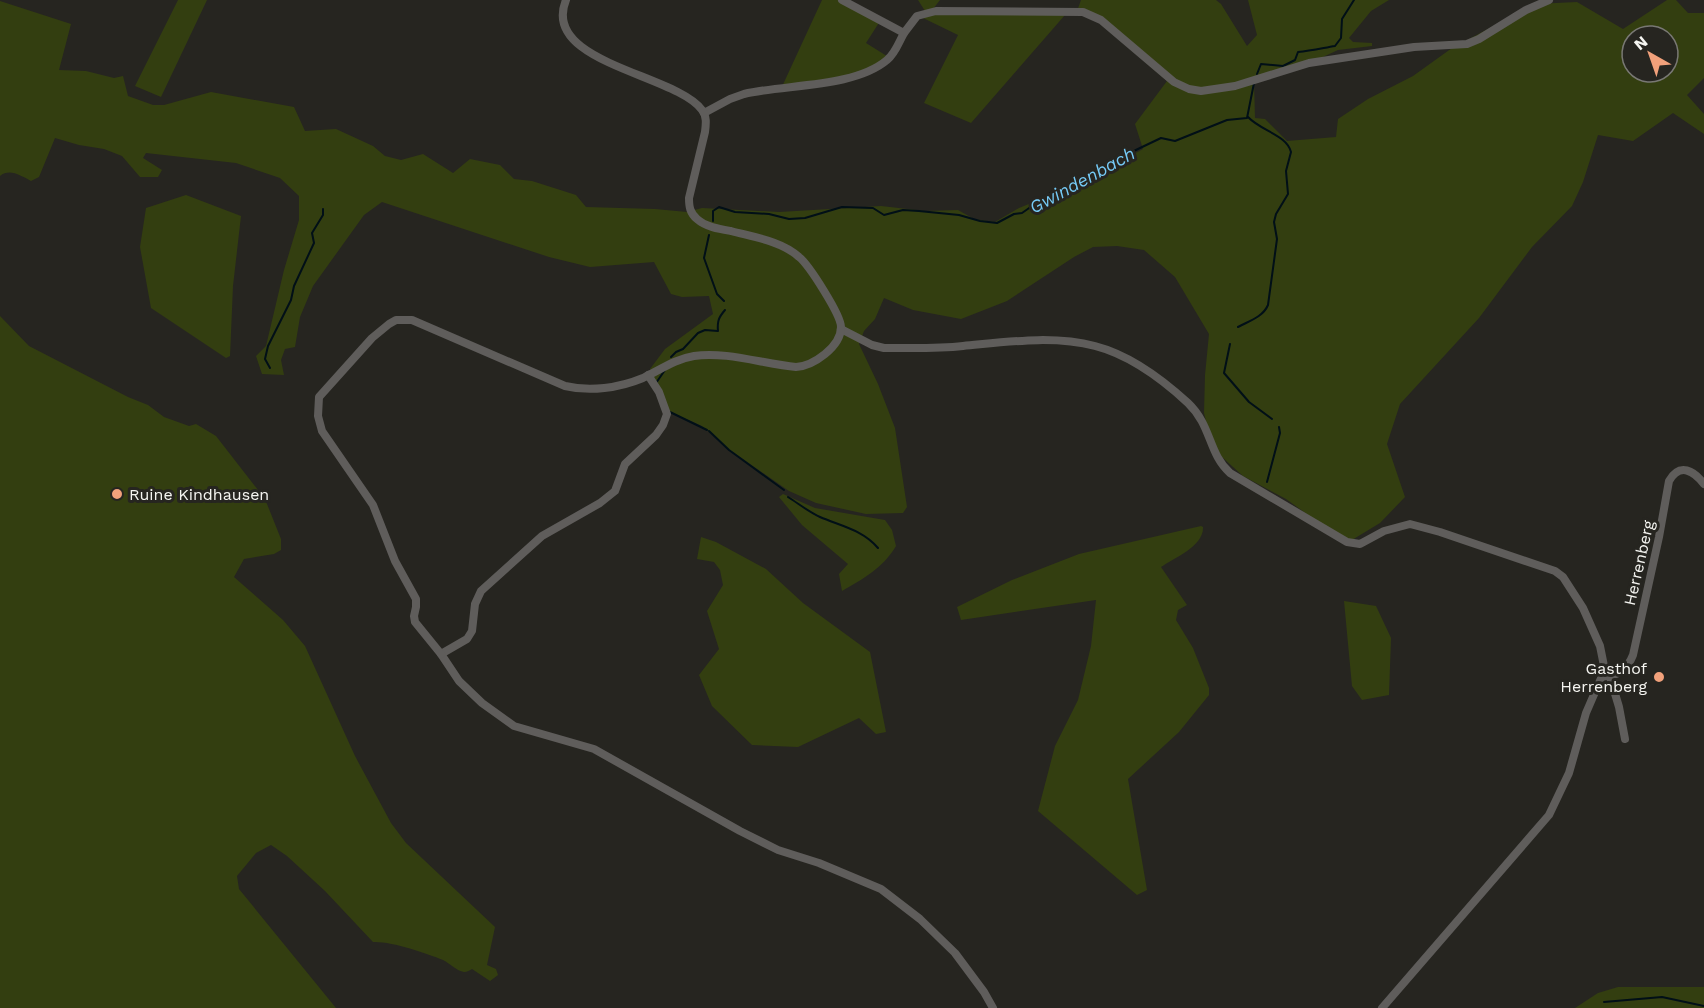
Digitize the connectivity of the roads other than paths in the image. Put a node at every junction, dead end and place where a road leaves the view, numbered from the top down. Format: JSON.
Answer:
{"nodes":[{"id":1,"x":566,"y":0,"type":"edge"},
{"id":2,"x":842,"y":0,"type":"edge"},
{"id":3,"x":1549,"y":0,"type":"edge"},
{"id":4,"x":904,"y":33,"type":"junction"},
{"id":5,"x":704,"y":113,"type":"junction"},
{"id":6,"x":841,"y":329,"type":"junction"},
{"id":7,"x":648,"y":375,"type":"junction"},
{"id":8,"x":1704,"y":484,"type":"edge"},
{"id":9,"x":441,"y":654,"type":"junction"},
{"id":10,"x":1606,"y":676,"type":"junction"},
{"id":11,"x":1625,"y":739,"type":"dead end"},
{"id":12,"x":993,"y":1008,"type":"edge"},
{"id":13,"x":1382,"y":1008,"type":"edge"}],
"edges":[{"from":1,"to":5,"type":"street"},
{"from":2,"to":4,"type":"street"},
{"from":3,"to":4,"type":"street"},
{"from":4,"to":5,"type":"street"},
{"from":5,"to":6,"type":"street"},
{"from":6,"to":7,"type":"street"},
{"from":6,"to":10,"type":"street"},
{"from":7,"to":9,"type":"street"},
{"from":7,"to":9,"type":"street"},
{"from":8,"to":10,"type":"street","name":"Herrenberg"},
{"from":9,"to":12,"type":"street"},
{"from":10,"to":11,"type":"street"},
{"from":10,"to":13,"type":"street"}]}
